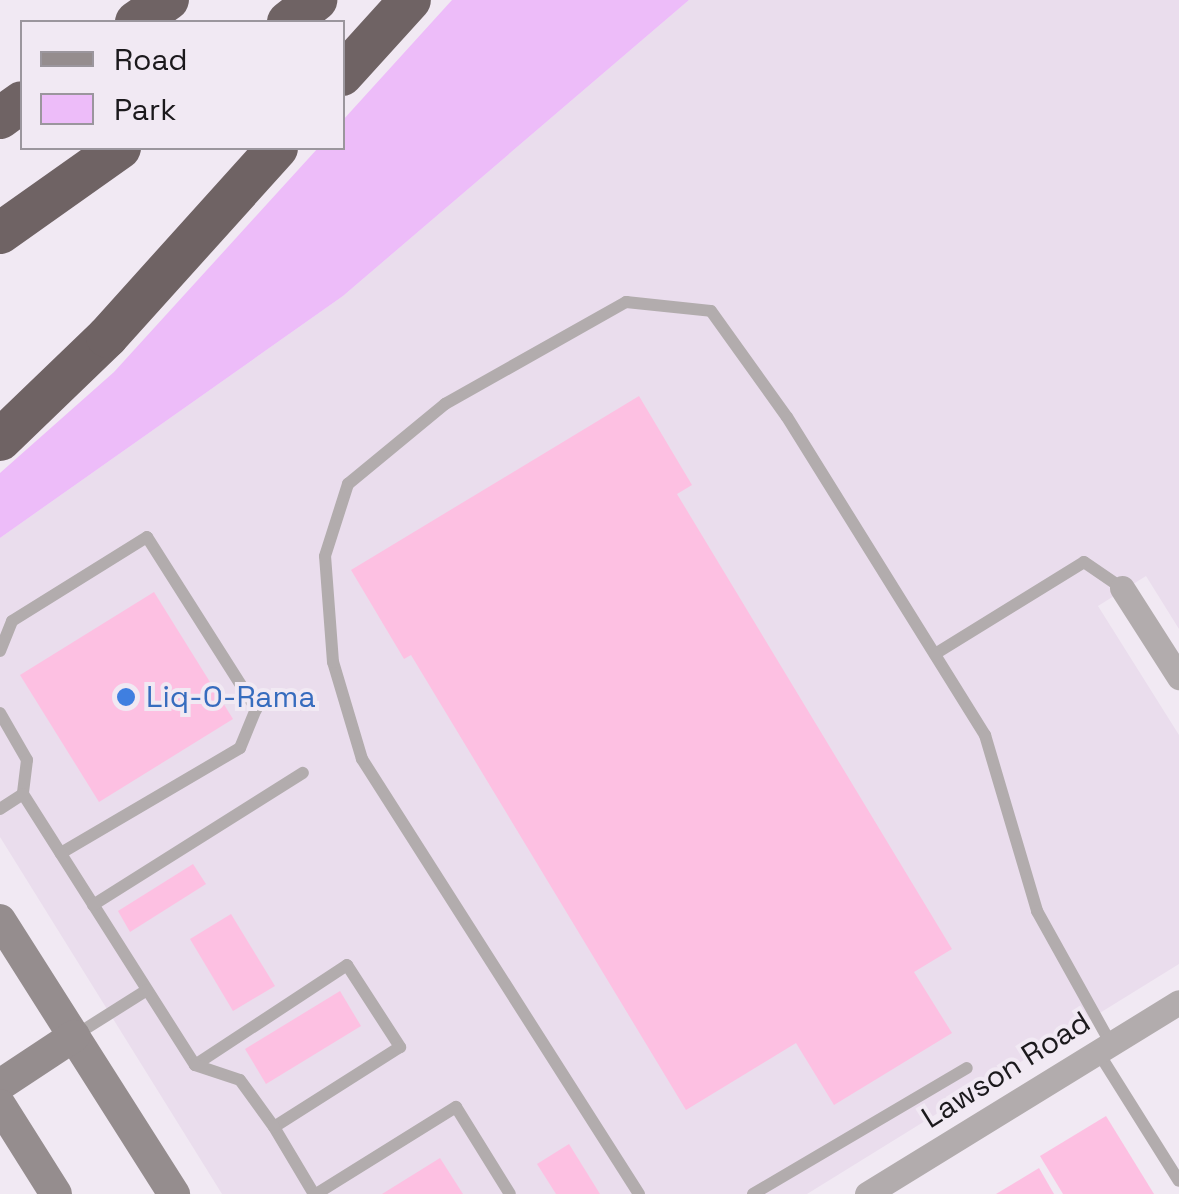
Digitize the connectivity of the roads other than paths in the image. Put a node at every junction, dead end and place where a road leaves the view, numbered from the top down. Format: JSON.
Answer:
{"nodes":[{"id":1,"x":168,"y":0,"type":"edge"},
{"id":2,"x":316,"y":0,"type":"edge"},
{"id":3,"x":410,"y":0,"type":"edge"},
{"id":4,"x":139,"y":20,"type":"edge"},
{"id":5,"x":291,"y":20,"type":"edge"},
{"id":6,"x":345,"y":72,"type":"edge"},
{"id":7,"x":117,"y":150,"type":"edge"},
{"id":8,"x":275,"y":150,"type":"edge"},
{"id":9,"x":0,"y":233,"type":"edge"},
{"id":10,"x":0,"y":440,"type":"edge"},
{"id":11,"x":1122,"y":588,"type":"joint"},
{"id":12,"x":0,"y":650,"type":"edge"},
{"id":13,"x":934,"y":654,"type":"junction"},
{"id":14,"x":1179,"y":676,"type":"edge"},
{"id":15,"x":0,"y":714,"type":"edge"},
{"id":16,"x":303,"y":773,"type":"dead end"},
{"id":17,"x":23,"y":794,"type":"junction"},
{"id":18,"x":0,"y":809,"type":"edge"},
{"id":19,"x":60,"y":854,"type":"junction"},
{"id":20,"x":93,"y":904,"type":"junction"},
{"id":21,"x":0,"y":920,"type":"edge"},
{"id":22,"x":148,"y":990,"type":"junction"},
{"id":23,"x":1179,"y":1002,"type":"edge"},
{"id":24,"x":74,"y":1036,"type":"junction"},
{"id":25,"x":1104,"y":1048,"type":"junction"},
{"id":26,"x":195,"y":1065,"type":"junction"},
{"id":27,"x":967,"y":1068,"type":"dead end"},
{"id":28,"x":0,"y":1085,"type":"edge"},
{"id":29,"x":0,"y":1105,"type":"edge"},
{"id":30,"x":274,"y":1127,"type":"junction"},
{"id":31,"x":1179,"y":1181,"type":"edge"},
{"id":32,"x":56,"y":1194,"type":"edge"},
{"id":33,"x":174,"y":1194,"type":"edge"},
{"id":34,"x":315,"y":1194,"type":"edge"},
{"id":35,"x":510,"y":1194,"type":"edge"},
{"id":36,"x":639,"y":1194,"type":"edge"},
{"id":37,"x":753,"y":1194,"type":"edge"},
{"id":38,"x":867,"y":1194,"type":"edge"}],
"edges":[{"from":1,"to":4,"type":"highway"},
{"from":2,"to":5,"type":"highway"},
{"from":3,"to":6,"type":"highway"},
{"from":7,"to":9,"type":"highway"},
{"from":8,"to":10,"type":"highway"},
{"from":11,"to":13,"type":"lane"},
{"from":11,"to":14,"type":"street"},
{"from":12,"to":19,"type":"lane"},
{"from":13,"to":25,"type":"lane"},
{"from":13,"to":36,"type":"lane"},
{"from":15,"to":17,"type":"lane"},
{"from":16,"to":20,"type":"lane"},
{"from":17,"to":18,"type":"lane"},
{"from":17,"to":19,"type":"lane"},
{"from":19,"to":20,"type":"lane"},
{"from":20,"to":22,"type":"lane"},
{"from":21,"to":24,"type":"main road"},
{"from":22,"to":24,"type":"lane"},
{"from":22,"to":26,"type":"lane"},
{"from":23,"to":25,"type":"street","name":"Lawson Road"},
{"from":24,"to":28,"type":"main road"},
{"from":24,"to":33,"type":"main road"},
{"from":25,"to":31,"type":"lane"},
{"from":25,"to":38,"type":"street","name":"Lawson Road"},
{"from":26,"to":30,"type":"lane"},
{"from":26,"to":30,"type":"lane"},
{"from":27,"to":37,"type":"lane"},
{"from":29,"to":32,"type":"main road"},
{"from":30,"to":34,"type":"lane"},
{"from":34,"to":35,"type":"lane"}]}
